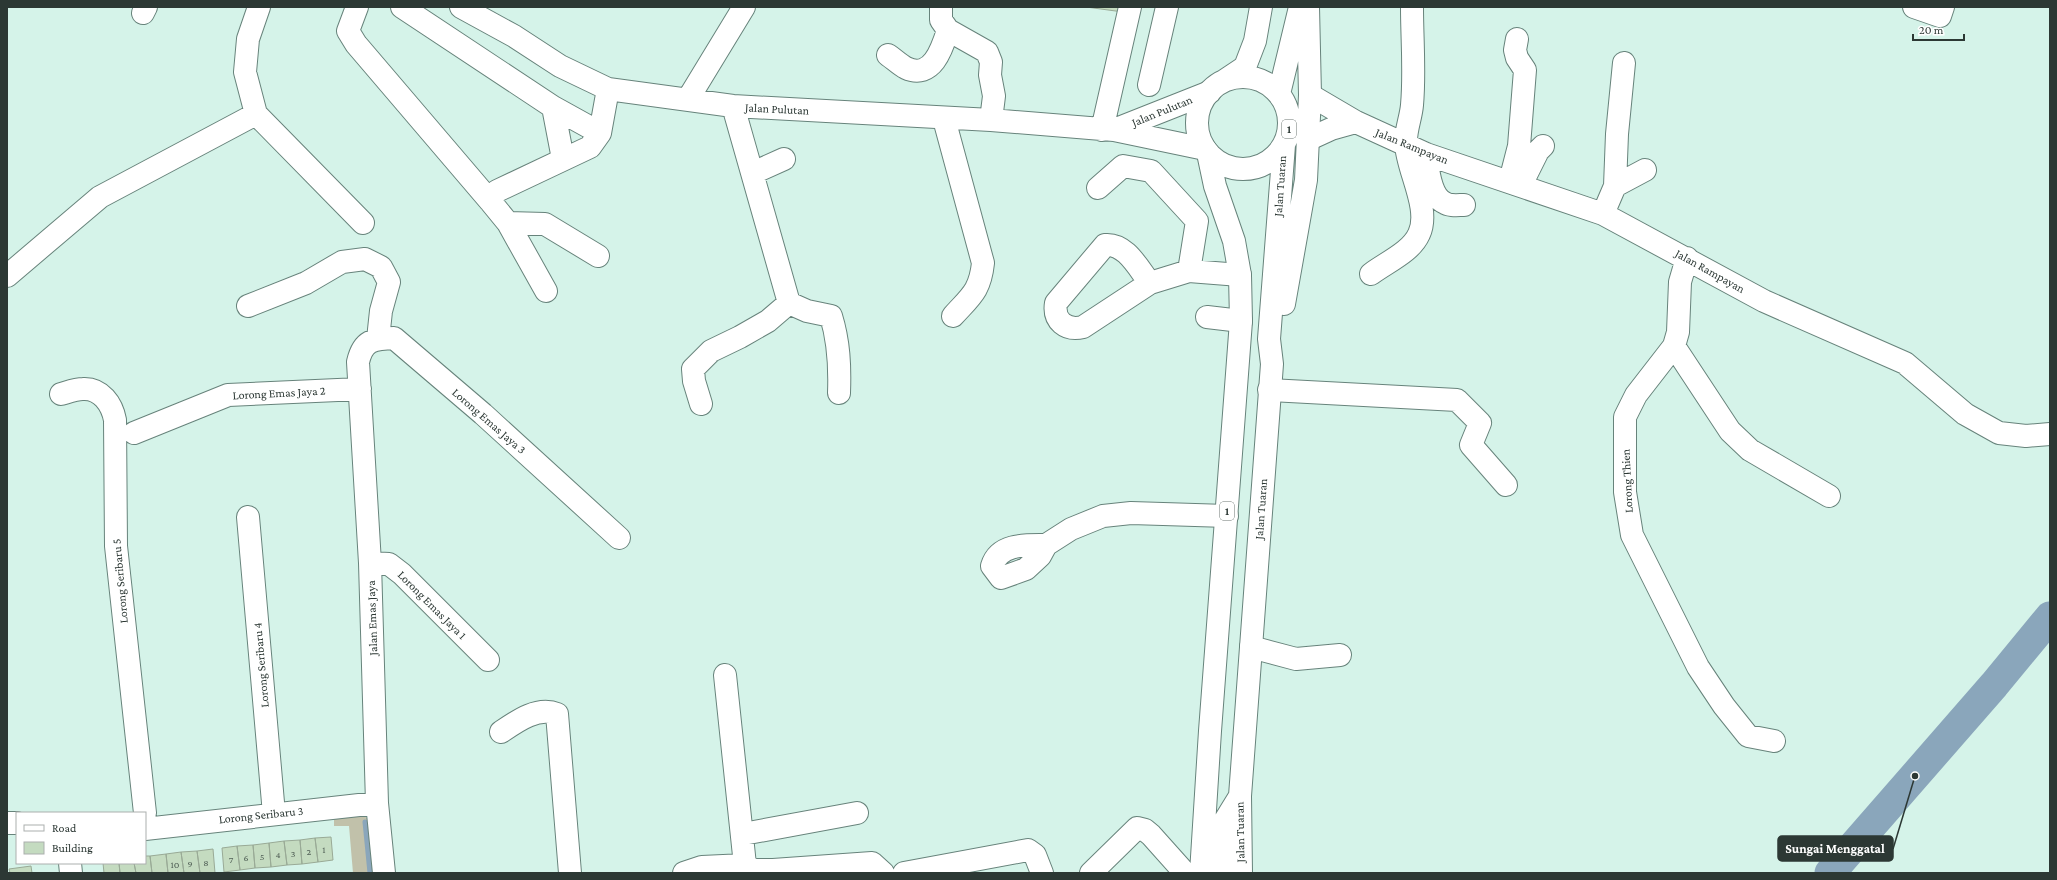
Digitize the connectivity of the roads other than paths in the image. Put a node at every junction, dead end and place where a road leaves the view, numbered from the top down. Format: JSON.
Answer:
{"nodes":[{"id":1,"x":259,"y":7,"type":"edge"},
{"id":2,"x":357,"y":7,"type":"edge"},
{"id":3,"x":402,"y":7,"type":"edge"},
{"id":4,"x":462,"y":7,"type":"edge"},
{"id":5,"x":744,"y":7,"type":"edge"},
{"id":6,"x":941,"y":7,"type":"edge"},
{"id":7,"x":1130,"y":7,"type":"edge"},
{"id":8,"x":1167,"y":7,"type":"edge"},
{"id":9,"x":1261,"y":7,"type":"edge"},
{"id":10,"x":1300,"y":7,"type":"edge"},
{"id":11,"x":1308,"y":7,"type":"edge"},
{"id":12,"x":1412,"y":7,"type":"edge"},
{"id":13,"x":1914,"y":7,"type":"edge"},
{"id":14,"x":1943,"y":7,"type":"edge"},
{"id":15,"x":948,"y":30,"type":"junction"},
{"id":16,"x":1517,"y":39,"type":"dead end"},
{"id":17,"x":888,"y":55,"type":"dead end"},
{"id":18,"x":1624,"y":63,"type":"dead end"},
{"id":19,"x":1149,"y":86,"type":"dead end"},
{"id":20,"x":608,"y":88,"type":"junction"},
{"id":21,"x":1214,"y":88,"type":"junction"},
{"id":22,"x":1279,"y":94,"type":"junction"},
{"id":23,"x":1310,"y":95,"type":"junction"},
{"id":24,"x":688,"y":99,"type":"junction"},
{"id":25,"x":734,"y":106,"type":"junction"},
{"id":26,"x":553,"y":107,"type":"junction"},
{"id":27,"x":256,"y":114,"type":"junction"},
{"id":28,"x":944,"y":119,"type":"junction"},
{"id":29,"x":991,"y":120,"type":"junction"},
{"id":30,"x":1356,"y":122,"type":"junction"},
{"id":31,"x":1108,"y":130,"type":"junction"},
{"id":32,"x":600,"y":133,"type":"junction"},
{"id":33,"x":1308,"y":140,"type":"junction"},
{"id":34,"x":1406,"y":144,"type":"junction"},
{"id":35,"x":1284,"y":145,"type":"junction"},
{"id":36,"x":1543,"y":146,"type":"dead end"},
{"id":37,"x":1207,"y":151,"type":"junction"},
{"id":38,"x":1426,"y":154,"type":"junction"},
{"id":39,"x":564,"y":159,"type":"junction"},
{"id":40,"x":784,"y":159,"type":"dead end"},
{"id":41,"x":1645,"y":170,"type":"dead end"},
{"id":42,"x":753,"y":173,"type":"junction"},
{"id":43,"x":1515,"y":183,"type":"junction"},
{"id":44,"x":1615,"y":186,"type":"junction"},
{"id":45,"x":1098,"y":188,"type":"dead end"},
{"id":46,"x":490,"y":201,"type":"junction"},
{"id":47,"x":1464,"y":205,"type":"dead end"},
{"id":48,"x":1603,"y":214,"type":"junction"},
{"id":49,"x":363,"y":223,"type":"dead end"},
{"id":50,"x":508,"y":223,"type":"junction"},
{"id":51,"x":598,"y":256,"type":"dead end"},
{"id":52,"x":1687,"y":258,"type":"junction"},
{"id":53,"x":1189,"y":271,"type":"junction"},
{"id":54,"x":1371,"y":274,"type":"dead end"},
{"id":55,"x":1240,"y":275,"type":"junction"},
{"id":56,"x":7,"y":276,"type":"edge"},
{"id":57,"x":1150,"y":283,"type":"dead end"},
{"id":58,"x":546,"y":291,"type":"dead end"},
{"id":59,"x":789,"y":303,"type":"junction"},
{"id":60,"x":248,"y":306,"type":"dead end"},
{"id":61,"x":953,"y":316,"type":"dead end"},
{"id":62,"x":1207,"y":317,"type":"dead end"},
{"id":63,"x":1242,"y":321,"type":"junction"},
{"id":64,"x":378,"y":339,"type":"junction"},
{"id":65,"x":1674,"y":346,"type":"junction"},
{"id":66,"x":1272,"y":364,"type":"junction"},
{"id":67,"x":360,"y":389,"type":"junction"},
{"id":68,"x":1269,"y":390,"type":"junction"},
{"id":69,"x":839,"y":393,"type":"dead end"},
{"id":70,"x":61,"y":394,"type":"dead end"},
{"id":71,"x":701,"y":404,"type":"dead end"},
{"id":72,"x":134,"y":433,"type":"dead end"},
{"id":73,"x":2050,"y":434,"type":"edge"},
{"id":74,"x":1506,"y":485,"type":"dead end"},
{"id":75,"x":1829,"y":496,"type":"dead end"},
{"id":76,"x":1227,"y":516,"type":"junction"},
{"id":77,"x":248,"y":517,"type":"dead end"},
{"id":78,"x":619,"y":538,"type":"dead end"},
{"id":79,"x":1046,"y":545,"type":"dead end"},
{"id":80,"x":370,"y":563,"type":"junction"},
{"id":81,"x":1251,"y":647,"type":"junction"},
{"id":82,"x":1340,"y":655,"type":"dead end"},
{"id":83,"x":488,"y":660,"type":"dead end"},
{"id":84,"x":725,"y":675,"type":"dead end"},
{"id":85,"x":1210,"y":731,"type":"junction"},
{"id":86,"x":501,"y":732,"type":"dead end"},
{"id":87,"x":1774,"y":741,"type":"dead end"},
{"id":88,"x":1240,"y":796,"type":"junction"},
{"id":89,"x":377,"y":803,"type":"junction"},
{"id":90,"x":144,"y":812,"type":"edge"},
{"id":91,"x":857,"y":813,"type":"dead end"},
{"id":92,"x":274,"y":814,"type":"junction"},
{"id":93,"x":146,"y":822,"type":"edge"},
{"id":94,"x":742,"y":834,"type":"junction"},
{"id":95,"x":745,"y":865,"type":"junction"},
{"id":96,"x":696,"y":871,"type":"edge"},
{"id":97,"x":384,"y":873,"type":"edge"},
{"id":98,"x":570,"y":873,"type":"edge"},
{"id":99,"x":883,"y":873,"type":"edge"},
{"id":100,"x":904,"y":873,"type":"edge"},
{"id":101,"x":1042,"y":873,"type":"edge"},
{"id":102,"x":1091,"y":873,"type":"edge"},
{"id":103,"x":1186,"y":873,"type":"edge"},
{"id":104,"x":1201,"y":873,"type":"edge"},
{"id":105,"x":1220,"y":873,"type":"edge"},
{"id":106,"x":1241,"y":873,"type":"edge"}],
"edges":[{"from":1,"to":27,"type":"street"},
{"from":2,"to":46,"type":"street"},
{"from":3,"to":26,"type":"street"},
{"from":4,"to":20,"type":"street","name":"Jalan Pulutan"},
{"from":5,"to":24,"type":"street"},
{"from":6,"to":15,"type":"street"},
{"from":7,"to":31,"type":"street"},
{"from":8,"to":19,"type":"street"},
{"from":9,"to":21,"type":"street","number":"1"},
{"from":10,"to":22,"type":"street"},
{"from":11,"to":23,"type":"street"},
{"from":12,"to":34,"type":"street"},
{"from":13,"to":14,"type":"street"},
{"from":15,"to":17,"type":"street"},
{"from":15,"to":29,"type":"street"},
{"from":16,"to":43,"type":"street"},
{"from":18,"to":44,"type":"street"},
{"from":20,"to":24,"type":"street","name":"Jalan Pulutan"},
{"from":20,"to":32,"type":"street"},
{"from":21,"to":22,"type":"street","number":"1"},
{"from":21,"to":31,"type":"street","name":"Jalan Pulutan"},
{"from":21,"to":37,"type":"street","number":"1"},
{"from":22,"to":35,"type":"street","number":"1"},
{"from":23,"to":30,"type":"street","name":"Jalan Rampayan"},
{"from":23,"to":33,"type":"street"},
{"from":24,"to":25,"type":"street","name":"Jalan Pulutan"},
{"from":25,"to":28,"type":"street","name":"Jalan Pulutan"},
{"from":25,"to":42,"type":"street"},
{"from":26,"to":32,"type":"street"},
{"from":26,"to":39,"type":"street"},
{"from":27,"to":49,"type":"street"},
{"from":27,"to":56,"type":"street"},
{"from":28,"to":29,"type":"street","name":"Jalan Pulutan"},
{"from":28,"to":61,"type":"street"},
{"from":29,"to":31,"type":"street","name":"Jalan Pulutan"},
{"from":30,"to":33,"type":"street"},
{"from":30,"to":34,"type":"street","name":"Jalan Rampayan"},
{"from":31,"to":37,"type":"street","name":"Jalan Pulutan"},
{"from":32,"to":39,"type":"street"},
{"from":33,"to":66,"type":"street"},
{"from":34,"to":38,"type":"street","name":"Jalan Rampayan"},
{"from":34,"to":54,"type":"street"},
{"from":35,"to":37,"type":"street","number":"1"},
{"from":35,"to":66,"type":"street","name":"Jalan Tuaran","number":"1"},
{"from":36,"to":43,"type":"street"},
{"from":37,"to":55,"type":"street","number":"1"},
{"from":38,"to":43,"type":"street","name":"Jalan Rampayan"},
{"from":38,"to":47,"type":"street"},
{"from":39,"to":46,"type":"street"},
{"from":40,"to":42,"type":"street"},
{"from":41,"to":44,"type":"street"},
{"from":42,"to":59,"type":"street"},
{"from":43,"to":48,"type":"street","name":"Jalan Rampayan"},
{"from":44,"to":48,"type":"street"},
{"from":45,"to":53,"type":"street"},
{"from":46,"to":50,"type":"street"},
{"from":48,"to":52,"type":"street","name":"Jalan Rampayan"},
{"from":50,"to":51,"type":"street"},
{"from":50,"to":58,"type":"street"},
{"from":52,"to":65,"type":"street","name":"Lorong Thien"},
{"from":52,"to":73,"type":"street","name":"Jalan Rampayan"},
{"from":53,"to":55,"type":"street"},
{"from":53,"to":57,"type":"street"},
{"from":55,"to":63,"type":"street","number":"1"},
{"from":59,"to":69,"type":"street"},
{"from":59,"to":71,"type":"street"},
{"from":60,"to":64,"type":"street"},
{"from":62,"to":63,"type":"street"},
{"from":63,"to":76,"type":"street","number":"1"},
{"from":64,"to":67,"type":"street","name":"Jalan Emas Jaya"},
{"from":64,"to":78,"type":"street","name":"Lorong Emas Jaya 3"},
{"from":65,"to":75,"type":"street"},
{"from":65,"to":87,"type":"street","name":"Lorong Thien"},
{"from":66,"to":68,"type":"street","name":"Jalan Tuaran","number":"1"},
{"from":67,"to":72,"type":"street","name":"Lorong Emas Jaya 2"},
{"from":67,"to":80,"type":"street","name":"Jalan Emas Jaya"},
{"from":68,"to":74,"type":"street"},
{"from":68,"to":81,"type":"street","name":"Jalan Tuaran","number":"1"},
{"from":68,"to":85,"type":"street"},
{"from":70,"to":90,"type":"street","name":"Lorong Seribaru 5"},
{"from":76,"to":79,"type":"street"},
{"from":76,"to":85,"type":"street","number":"1"},
{"from":77,"to":92,"type":"street","name":"Lorong Seribaru 4"},
{"from":80,"to":83,"type":"street","name":"Lorong Emas Jaya 1"},
{"from":80,"to":89,"type":"street","name":"Jalan Emas Jaya"},
{"from":81,"to":82,"type":"street"},
{"from":81,"to":88,"type":"street","name":"Jalan Tuaran","number":"1"},
{"from":84,"to":94,"type":"street"},
{"from":85,"to":104,"type":"street","number":"1"},
{"from":86,"to":98,"type":"street"},
{"from":88,"to":105,"type":"street"},
{"from":88,"to":106,"type":"street","name":"Jalan Tuaran","number":"1"},
{"from":89,"to":92,"type":"street","name":"Lorong Seribaru 3"},
{"from":89,"to":97,"type":"street","name":"Jalan Emas Jaya"},
{"from":91,"to":94,"type":"street"},
{"from":92,"to":93,"type":"street","name":"Lorong Seribaru 3"},
{"from":94,"to":95,"type":"street"},
{"from":95,"to":96,"type":"street"},
{"from":95,"to":99,"type":"street"},
{"from":100,"to":101,"type":"street"},
{"from":102,"to":103,"type":"street"}]}
